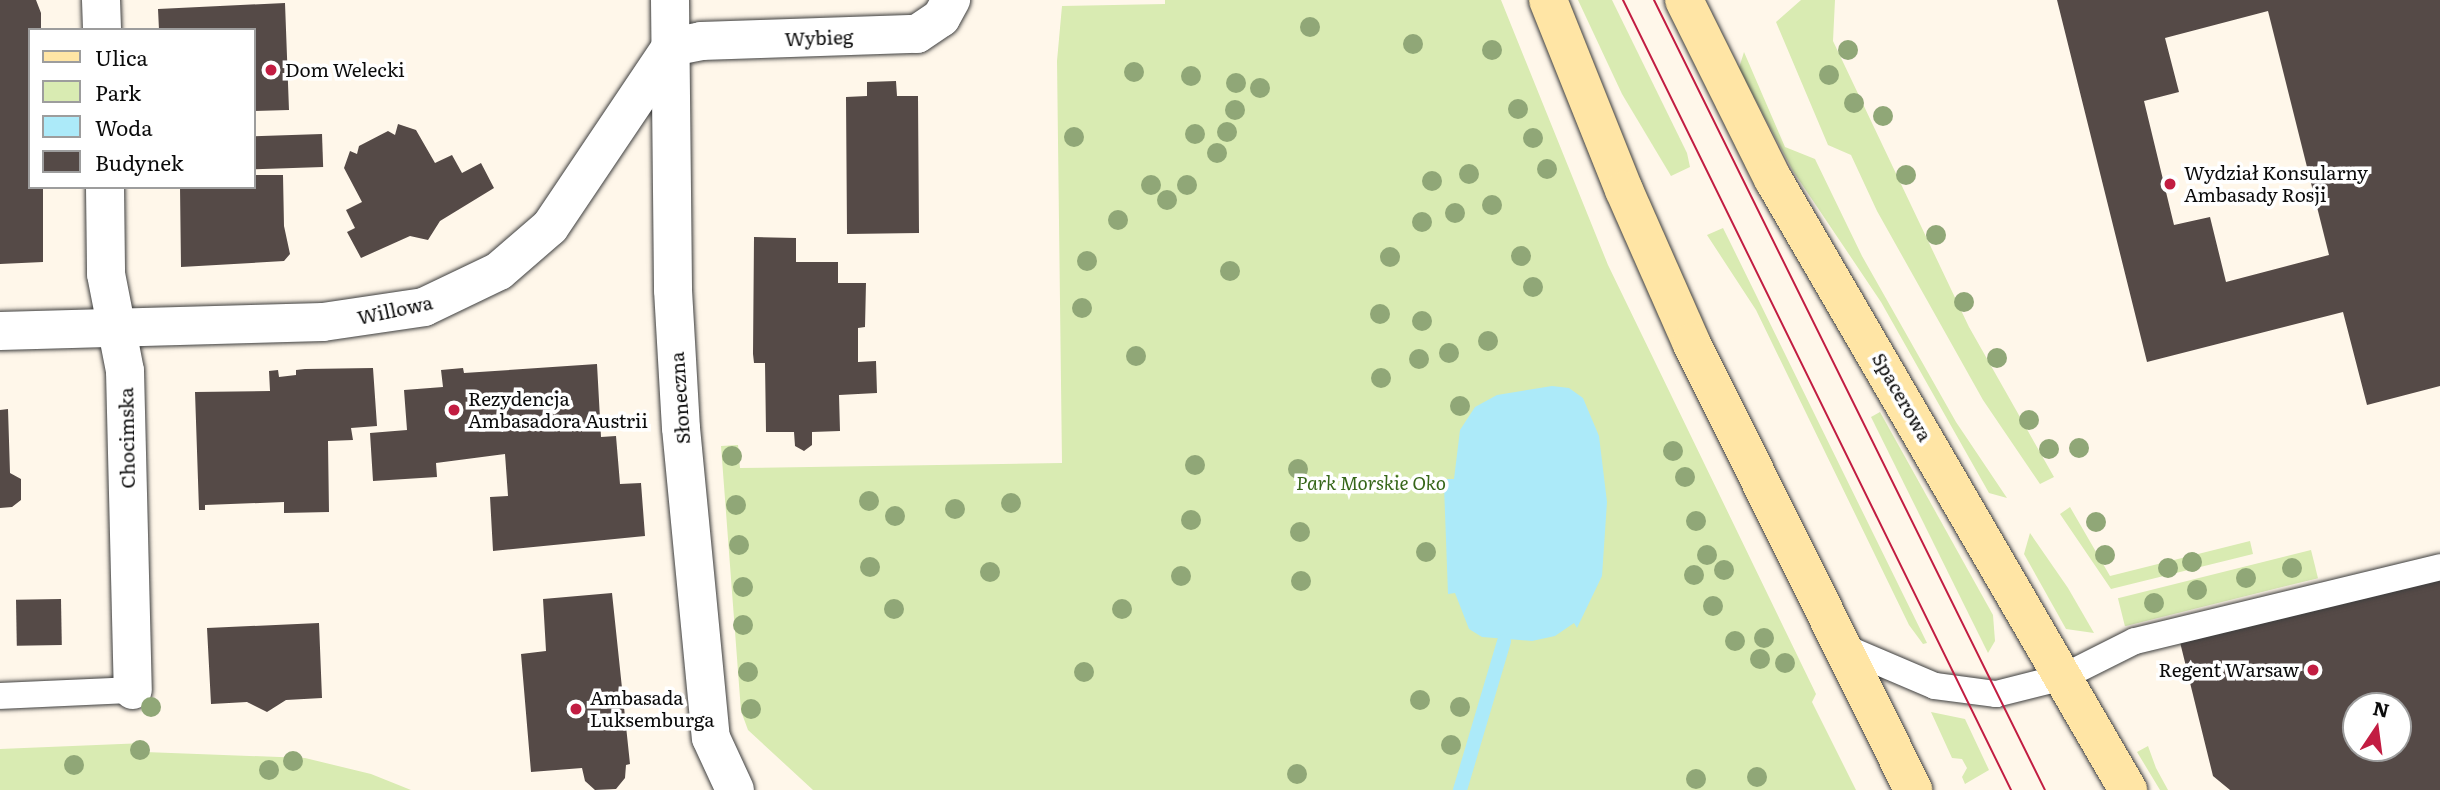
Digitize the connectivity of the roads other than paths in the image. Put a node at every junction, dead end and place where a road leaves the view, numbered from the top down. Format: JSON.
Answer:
{"nodes":[{"id":1,"x":101,"y":0,"type":"edge"},
{"id":2,"x":670,"y":0,"type":"edge"},
{"id":3,"x":951,"y":0,"type":"edge"},
{"id":4,"x":1548,"y":0,"type":"edge"},
{"id":5,"x":1684,"y":0,"type":"edge"},
{"id":6,"x":102,"y":28,"type":"edge"},
{"id":7,"x":671,"y":47,"type":"junction"},
{"id":8,"x":105,"y":189,"type":"edge"},
{"id":9,"x":116,"y":327,"type":"junction"},
{"id":10,"x":0,"y":331,"type":"edge"},
{"id":11,"x":2440,"y":567,"type":"edge"},
{"id":12,"x":1841,"y":646,"type":"junction"},
{"id":13,"x":2063,"y":677,"type":"junction"},
{"id":14,"x":133,"y":690,"type":"joint"},
{"id":15,"x":0,"y":696,"type":"edge"},
{"id":16,"x":735,"y":790,"type":"edge"},
{"id":17,"x":1913,"y":790,"type":"edge"},
{"id":18,"x":2129,"y":790,"type":"edge"}],
"edges":[{"from":1,"to":6,"type":"street"},
{"from":2,"to":7,"type":"street","name":"Słoneczna"},
{"from":3,"to":7,"type":"street","name":"Wybieg"},
{"from":4,"to":12,"type":"main road"},
{"from":5,"to":13,"type":"main road","name":"Spacerowa"},
{"from":7,"to":9,"type":"street","name":"Willowa"},
{"from":7,"to":16,"type":"street","name":"Słoneczna"},
{"from":8,"to":9,"type":"street","name":"Chocimska"},
{"from":9,"to":10,"type":"street","name":"Willowa"},
{"from":9,"to":14,"type":"street","name":"Chocimska"},
{"from":11,"to":13,"type":"lane"},
{"from":12,"to":13,"type":"lane"},
{"from":12,"to":17,"type":"main road"},
{"from":13,"to":18,"type":"main road","name":"Spacerowa"},
{"from":14,"to":15,"type":"lane"}]}
